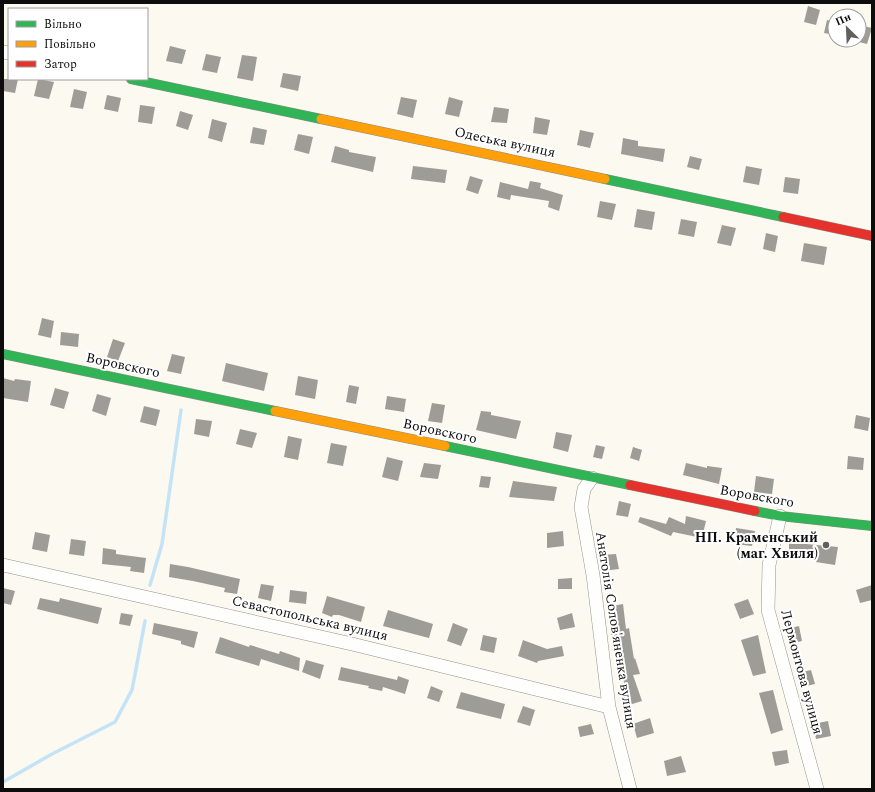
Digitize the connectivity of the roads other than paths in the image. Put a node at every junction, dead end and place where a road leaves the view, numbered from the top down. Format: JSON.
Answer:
{"nodes":[{"id":1,"x":136,"y":80,"type":"edge"},
{"id":2,"x":872,"y":236,"type":"edge"},
{"id":3,"x":3,"y":354,"type":"edge"},
{"id":4,"x":592,"y":478,"type":"junction"},
{"id":5,"x":780,"y":516,"type":"junction"},
{"id":6,"x":872,"y":526,"type":"edge"},
{"id":7,"x":3,"y":565,"type":"edge"},
{"id":8,"x":609,"y":707,"type":"junction"},
{"id":9,"x":630,"y":789,"type":"edge"},
{"id":10,"x":817,"y":789,"type":"edge"}],
"edges":[{"from":1,"to":2,"type":"street","name":"Одеська вулиця"},
{"from":3,"to":4,"type":"street","name":"Воровского"},
{"from":4,"to":5,"type":"street","name":"Воровского"},
{"from":4,"to":8,"type":"street","name":"Анатолія Солов'яненка вулиця"},
{"from":5,"to":6,"type":"street","name":"Воровского"},
{"from":5,"to":10,"type":"street","name":"Лермонтова вулиця"},
{"from":7,"to":8,"type":"street","name":"Севастопольська вулиця"},
{"from":8,"to":9,"type":"street","name":"Анатолія Солов'яненка вулиця"}]}
